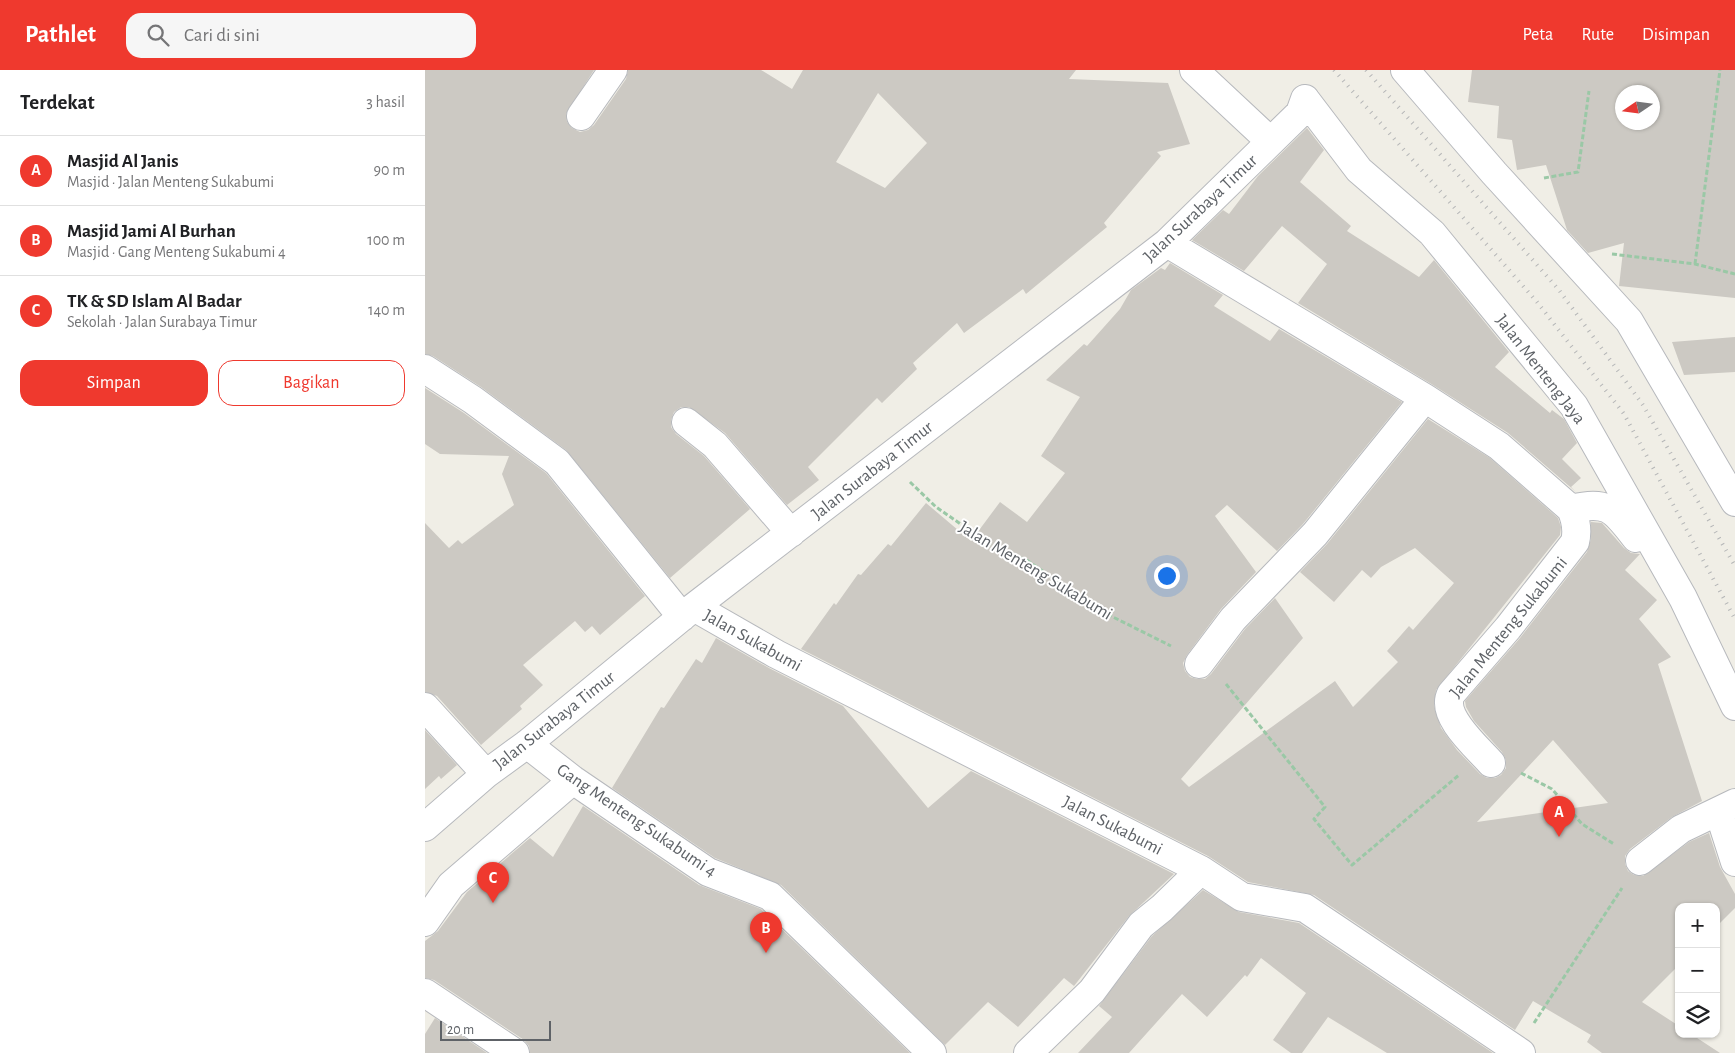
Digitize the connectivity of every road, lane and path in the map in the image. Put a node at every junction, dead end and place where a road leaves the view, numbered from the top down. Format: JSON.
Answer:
{"nodes":[{"id":1,"x":613,"y":70,"type":"edge"},
{"id":2,"x":1195,"y":70,"type":"edge"},
{"id":3,"x":1405,"y":70,"type":"edge"},
{"id":4,"x":1720,"y":70,"type":"edge"},
{"id":5,"x":1589,"y":90,"type":"dead end"},
{"id":6,"x":1305,"y":99,"type":"joint"},
{"id":7,"x":581,"y":116,"type":"dead end"},
{"id":8,"x":1270,"y":141,"type":"junction"},
{"id":9,"x":1494,"y":173,"type":"junction"},
{"id":10,"x":1167,"y":243,"type":"junction"},
{"id":11,"x":1695,"y":264,"type":"junction"},
{"id":12,"x":1579,"y":266,"type":"junction"},
{"id":13,"x":1735,"y":274,"type":"edge"},
{"id":14,"x":425,"y":369,"type":"edge"},
{"id":15,"x":1425,"y":398,"type":"junction"},
{"id":16,"x":686,"y":422,"type":"dead end"},
{"id":17,"x":887,"y":458,"type":"junction"},
{"id":18,"x":1735,"y":502,"type":"edge"},
{"id":19,"x":1571,"y":508,"type":"junction"},
{"id":20,"x":791,"y":533,"type":"junction"},
{"id":21,"x":1683,"y":598,"type":"junction"},
{"id":22,"x":688,"y":612,"type":"junction"},
{"id":23,"x":1199,"y":664,"type":"junction"},
{"id":24,"x":1735,"y":706,"type":"edge"},
{"id":25,"x":425,"y":707,"type":"edge"},
{"id":26,"x":527,"y":744,"type":"junction"},
{"id":27,"x":1491,"y":763,"type":"junction"},
{"id":28,"x":486,"y":774,"type":"junction"},
{"id":29,"x":573,"y":780,"type":"junction"},
{"id":30,"x":1727,"y":808,"type":"edge"},
{"id":31,"x":425,"y":827,"type":"edge"},
{"id":32,"x":1640,"y":861,"type":"junction"},
{"id":33,"x":1735,"y":862,"type":"edge"},
{"id":34,"x":1201,"y":870,"type":"junction"},
{"id":35,"x":425,"y":922,"type":"edge"},
{"id":36,"x":425,"y":993,"type":"edge"},
{"id":37,"x":1518,"y":1051,"type":"edge"},
{"id":38,"x":927,"y":1052,"type":"edge"},
{"id":39,"x":515,"y":1053,"type":"edge"},
{"id":40,"x":1028,"y":1053,"type":"edge"}],
"edges":[{"from":1,"to":7,"type":"street"},
{"from":2,"to":8,"type":"street"},
{"from":3,"to":9,"type":"street"},
{"from":4,"to":11,"type":"path"},
{"from":5,"to":9,"type":"path"},
{"from":6,"to":8,"type":"street","name":"Jalan Surabaya Timur"},
{"from":6,"to":21,"type":"street","name":"Jalan Menteng Jaya"},
{"from":8,"to":10,"type":"street","name":"Jalan Surabaya Timur"},
{"from":9,"to":12,"type":"street"},
{"from":10,"to":15,"type":"street"},
{"from":10,"to":17,"type":"street","name":"Jalan Surabaya Timur"},
{"from":11,"to":12,"type":"path"},
{"from":11,"to":13,"type":"path"},
{"from":12,"to":18,"type":"street"},
{"from":14,"to":22,"type":"street"},
{"from":15,"to":19,"type":"street"},
{"from":15,"to":23,"type":"street"},
{"from":16,"to":20,"type":"street"},
{"from":17,"to":20,"type":"street","name":"Jalan Surabaya Timur"},
{"from":17,"to":23,"type":"path","name":"Jalan Menteng Sukabumi"},
{"from":19,"to":21,"type":"street"},
{"from":19,"to":27,"type":"street","name":"Jalan Menteng Sukabumi"},
{"from":20,"to":22,"type":"street","name":"Jalan Surabaya Timur"},
{"from":21,"to":24,"type":"street","name":"Jalan Menteng Jaya"},
{"from":22,"to":26,"type":"street","name":"Jalan Surabaya Timur"},
{"from":22,"to":34,"type":"street","name":"Jalan Sukabumi"},
{"from":23,"to":27,"type":"path","name":"Jalan Menteng Sukabumi"},
{"from":25,"to":28,"type":"street"},
{"from":26,"to":28,"type":"street","name":"Jalan Surabaya Timur"},
{"from":26,"to":29,"type":"street","name":"Gang Menteng Sukabumi 4"},
{"from":27,"to":32,"type":"path","name":"Jalan Menteng Sukabumi"},
{"from":28,"to":31,"type":"street","name":"Jalan Surabaya Timur"},
{"from":29,"to":35,"type":"street"},
{"from":29,"to":38,"type":"street","name":"Gang Menteng Sukabumi 4"},
{"from":30,"to":32,"type":"street"},
{"from":30,"to":33,"type":"street"},
{"from":32,"to":37,"type":"path"},
{"from":34,"to":37,"type":"street","name":"Jalan Sukabumi"},
{"from":34,"to":40,"type":"street"},
{"from":36,"to":39,"type":"street"}]}
